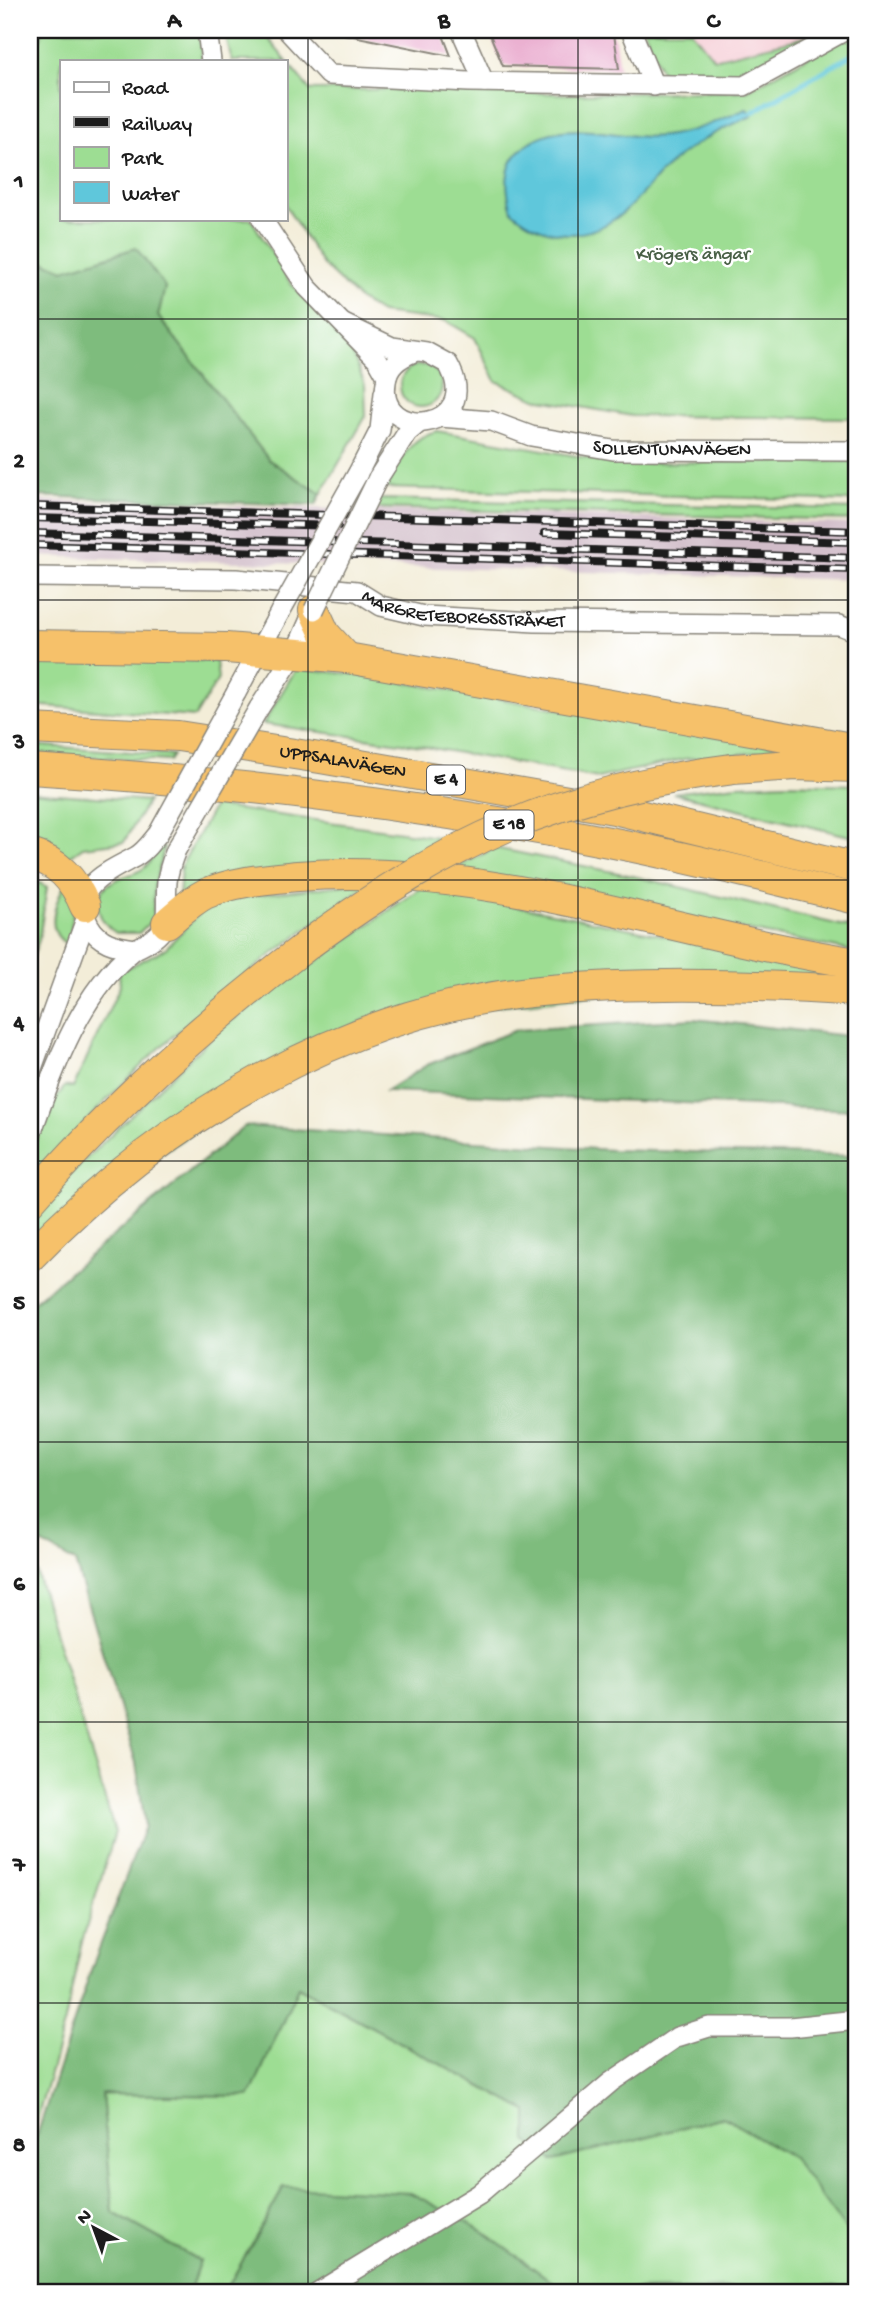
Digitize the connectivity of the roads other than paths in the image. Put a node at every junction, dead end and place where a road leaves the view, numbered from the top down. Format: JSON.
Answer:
{"nodes":[{"id":1,"x":207,"y":30,"type":"edge"},
{"id":2,"x":287,"y":30,"type":"edge"},
{"id":3,"x":461,"y":30,"type":"edge"},
{"id":4,"x":631,"y":30,"type":"edge"},
{"id":5,"x":846,"y":30,"type":"edge"},
{"id":6,"x":211,"y":60,"type":"edge"},
{"id":7,"x":484,"y":82,"type":"junction"},
{"id":8,"x":654,"y":86,"type":"junction"},
{"id":9,"x":263,"y":220,"type":"edge"},
{"id":10,"x":344,"y":324,"type":"junction"},
{"id":11,"x":414,"y":352,"type":"junction"},
{"id":12,"x":386,"y":382,"type":"junction"},
{"id":13,"x":456,"y":388,"type":"junction"},
{"id":14,"x":440,"y":417,"type":"junction"},
{"id":15,"x":491,"y":421,"type":"junction"},
{"id":16,"x":419,"y":424,"type":"junction"},
{"id":17,"x":857,"y":451,"type":"edge"},
{"id":18,"x":30,"y":577,"type":"edge"},
{"id":19,"x":314,"y":610,"type":"junction"},
{"id":20,"x":857,"y":632,"type":"edge"},
{"id":21,"x":30,"y":645,"type":"edge"},
{"id":22,"x":259,"y":650,"type":"junction"},
{"id":23,"x":295,"y":653,"type":"junction"},
{"id":24,"x":347,"y":658,"type":"junction"},
{"id":25,"x":30,"y":729,"type":"edge"},
{"id":26,"x":857,"y":749,"type":"edge"},
{"id":27,"x":857,"y":767,"type":"edge"},
{"id":28,"x":30,"y":769,"type":"edge"},
{"id":29,"x":30,"y":854,"type":"edge"},
{"id":30,"x":857,"y":868,"type":"edge"},
{"id":31,"x":857,"y":899,"type":"edge"},
{"id":32,"x":86,"y":912,"type":"junction"},
{"id":33,"x":167,"y":923,"type":"junction"},
{"id":34,"x":135,"y":949,"type":"junction"},
{"id":35,"x":857,"y":964,"type":"edge"},
{"id":36,"x":857,"y":991,"type":"edge"},
{"id":37,"x":30,"y":1074,"type":"edge"},
{"id":38,"x":30,"y":1137,"type":"edge"},
{"id":39,"x":30,"y":1201,"type":"edge"},
{"id":40,"x":30,"y":1257,"type":"edge"},
{"id":41,"x":857,"y":2020,"type":"edge"},
{"id":42,"x":318,"y":2292,"type":"edge"}],
"edges":[{"from":1,"to":6,"type":"street"},
{"from":2,"to":7,"type":"street"},
{"from":3,"to":7,"type":"street"},
{"from":4,"to":8,"type":"street"},
{"from":5,"to":8,"type":"street"},
{"from":7,"to":8,"type":"street"},
{"from":9,"to":10,"type":"street","name":"SOLLENTUNAVÄGEN"},
{"from":10,"to":11,"type":"street","name":"SOLLENTUNAVÄGEN"},
{"from":10,"to":12,"type":"street","name":"SOLLENTUNAVÄGEN"},
{"from":11,"to":12,"type":"street"},
{"from":11,"to":13,"type":"street","name":"SOLLENTUNAVÄGEN"},
{"from":12,"to":16,"type":"street","name":"SOLLENTUNAVÄGEN"},
{"from":12,"to":22,"type":"street","bridge":true},
{"from":13,"to":14,"type":"street"},
{"from":13,"to":15,"type":"street","name":"SOLLENTUNAVÄGEN"},
{"from":14,"to":15,"type":"street","name":"SOLLENTUNAVÄGEN"},
{"from":14,"to":16,"type":"street","name":"SOLLENTUNAVÄGEN"},
{"from":15,"to":17,"type":"street","name":"SOLLENTUNAVÄGEN"},
{"from":16,"to":19,"type":"street","bridge":true},
{"from":18,"to":20,"type":"street","name":"MARGRETEBORGSSTRÅKET"},
{"from":19,"to":23,"type":"street"},
{"from":19,"to":24,"type":"highway"},
{"from":21,"to":22,"type":"highway"},
{"from":22,"to":23,"type":"highway"},
{"from":22,"to":32,"type":"street","bridge":true},
{"from":23,"to":24,"type":"highway"},
{"from":23,"to":33,"type":"street","bridge":true},
{"from":24,"to":26,"type":"highway"},
{"from":25,"to":30,"type":"highway","name":"UPPSALAVÄGEN","number":"E 4"},
{"from":27,"to":39,"type":"highway","number":"E 18","bridge":true},
{"from":28,"to":31,"type":"highway","name":"UPPSALAVÄGEN","number":"E 4"},
{"from":29,"to":32,"type":"highway"},
{"from":32,"to":34,"type":"street"},
{"from":32,"to":37,"type":"street"},
{"from":33,"to":34,"type":"street"},
{"from":33,"to":35,"type":"highway"},
{"from":34,"to":38,"type":"street"},
{"from":36,"to":40,"type":"highway"},
{"from":41,"to":42,"type":"street"}]}
